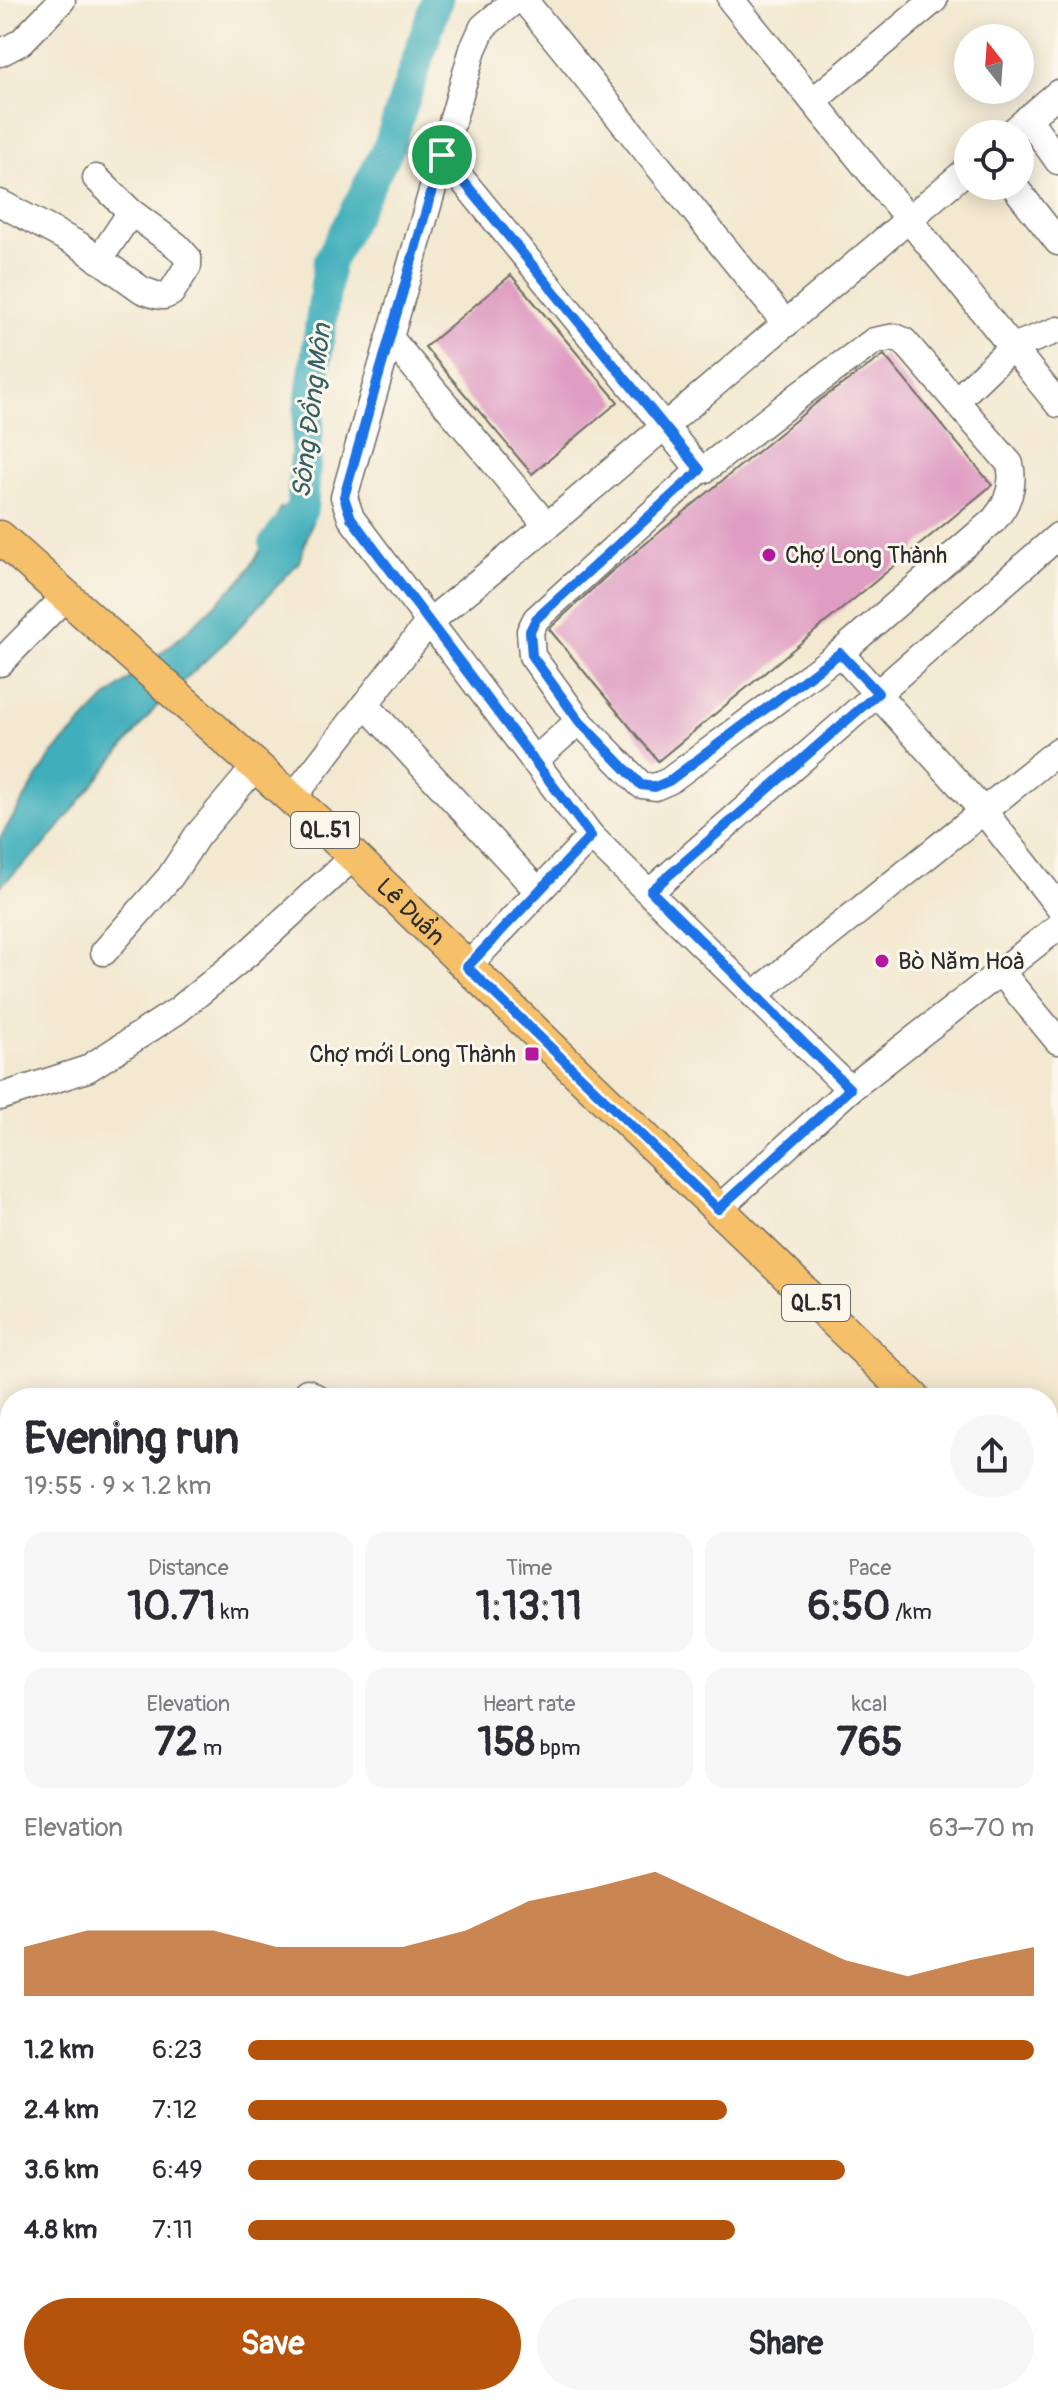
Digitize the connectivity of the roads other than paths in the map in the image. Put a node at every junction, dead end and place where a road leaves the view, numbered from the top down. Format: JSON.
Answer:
{"nodes":[{"id":1,"x":62,"y":0,"type":"edge"},
{"id":2,"x":515,"y":0,"type":"edge"},
{"id":3,"x":524,"y":0,"type":"edge"},
{"id":4,"x":731,"y":0,"type":"edge"},
{"id":5,"x":934,"y":0,"type":"edge"},
{"id":6,"x":0,"y":53,"type":"edge"},
{"id":7,"x":1058,"y":93,"type":"edge"},
{"id":8,"x":813,"y":101,"type":"junction"},
{"id":9,"x":1026,"y":120,"type":"edge"},
{"id":10,"x":1034,"y":139,"type":"edge"},
{"id":11,"x":442,"y":155,"type":"junction"},
{"id":12,"x":1058,"y":161,"type":"edge"},
{"id":13,"x":96,"y":178,"type":"dead end"},
{"id":14,"x":954,"y":181,"type":"edge"},
{"id":15,"x":1025,"y":200,"type":"edge"},
{"id":16,"x":0,"y":203,"type":"edge"},
{"id":17,"x":131,"y":212,"type":"junction"},
{"id":18,"x":909,"y":220,"type":"junction"},
{"id":19,"x":1058,"y":242,"type":"edge"},
{"id":20,"x":99,"y":260,"type":"junction"},
{"id":21,"x":786,"y":324,"type":"junction"},
{"id":22,"x":1058,"y":330,"type":"edge"},
{"id":23,"x":390,"y":338,"type":"junction"},
{"id":24,"x":1012,"y":347,"type":"junction"},
{"id":25,"x":957,"y":400,"type":"junction"},
{"id":26,"x":1058,"y":404,"type":"edge"},
{"id":27,"x":665,"y":426,"type":"junction"},
{"id":28,"x":700,"y":470,"type":"junction"},
{"id":29,"x":0,"y":521,"type":"edge"},
{"id":30,"x":547,"y":526,"type":"junction"},
{"id":31,"x":1058,"y":536,"type":"edge"},
{"id":32,"x":0,"y":537,"type":"edge"},
{"id":33,"x":0,"y":556,"type":"edge"},
{"id":34,"x":61,"y":601,"type":"junction"},
{"id":35,"x":428,"y":623,"type":"junction"},
{"id":36,"x":116,"y":643,"type":"junction"},
{"id":37,"x":840,"y":653,"type":"junction"},
{"id":38,"x":0,"y":663,"type":"edge"},
{"id":39,"x":878,"y":693,"type":"junction"},
{"id":40,"x":365,"y":704,"type":"junction"},
{"id":41,"x":579,"y":721,"type":"junction"},
{"id":42,"x":1058,"y":751,"type":"edge"},
{"id":43,"x":534,"y":761,"type":"junction"},
{"id":44,"x":256,"y":766,"type":"junction"},
{"id":45,"x":292,"y":799,"type":"junction"},
{"id":46,"x":985,"y":813,"type":"junction"},
{"id":47,"x":591,"y":836,"type":"junction"},
{"id":48,"x":353,"y":857,"type":"junction"},
{"id":49,"x":538,"y":891,"type":"junction"},
{"id":50,"x":651,"y":891,"type":"junction"},
{"id":51,"x":1058,"y":906,"type":"edge"},
{"id":52,"x":1058,"y":927,"type":"edge"},
{"id":53,"x":104,"y":952,"type":"dead end"},
{"id":54,"x":467,"y":967,"type":"junction"},
{"id":55,"x":1001,"y":972,"type":"junction"},
{"id":56,"x":755,"y":994,"type":"junction"},
{"id":57,"x":1058,"y":1041,"type":"edge"},
{"id":58,"x":850,"y":1089,"type":"junction"},
{"id":59,"x":0,"y":1097,"type":"edge"},
{"id":60,"x":718,"y":1209,"type":"junction"},
{"id":61,"x":904,"y":1388,"type":"edge"},
{"id":62,"x":1058,"y":1634,"type":"edge"},
{"id":63,"x":1058,"y":1646,"type":"edge"}],
"edges":[{"from":1,"to":6,"type":"street"},
{"from":2,"to":11,"type":"street"},
{"from":3,"to":21,"type":"street"},
{"from":4,"to":8,"type":"street"},
{"from":5,"to":8,"type":"street"},
{"from":7,"to":9,"type":"street"},
{"from":8,"to":18,"type":"street"},
{"from":10,"to":12,"type":"street"},
{"from":11,"to":23,"type":"street"},
{"from":11,"to":27,"type":"street"},
{"from":13,"to":17,"type":"street"},
{"from":14,"to":18,"type":"street"},
{"from":15,"to":19,"type":"street"},
{"from":16,"to":20,"type":"street"},
{"from":17,"to":20,"type":"street"},
{"from":17,"to":20,"type":"street"},
{"from":18,"to":21,"type":"street"},
{"from":18,"to":24,"type":"street"},
{"from":21,"to":27,"type":"street"},
{"from":22,"to":24,"type":"street"},
{"from":23,"to":30,"type":"street"},
{"from":23,"to":35,"type":"street"},
{"from":24,"to":25,"type":"street"},
{"from":24,"to":26,"type":"street"},
{"from":25,"to":28,"type":"street"},
{"from":25,"to":37,"type":"street"},
{"from":27,"to":28,"type":"street"},
{"from":27,"to":30,"type":"street"},
{"from":28,"to":41,"type":"street"},
{"from":29,"to":36,"type":"street"},
{"from":30,"to":35,"type":"street"},
{"from":31,"to":39,"type":"street"},
{"from":32,"to":34,"type":"main road","number":"QL.51"},
{"from":33,"to":34,"type":"street"},
{"from":34,"to":36,"type":"main road","number":"QL.51"},
{"from":34,"to":38,"type":"street"},
{"from":35,"to":40,"type":"street"},
{"from":35,"to":43,"type":"street"},
{"from":36,"to":44,"type":"main road","name":"Lê Duẩn","number":"QL.51"},
{"from":37,"to":39,"type":"street"},
{"from":37,"to":41,"type":"street"},
{"from":39,"to":46,"type":"street"},
{"from":39,"to":50,"type":"street"},
{"from":40,"to":45,"type":"street"},
{"from":40,"to":49,"type":"street"},
{"from":41,"to":43,"type":"street"},
{"from":42,"to":46,"type":"street"},
{"from":43,"to":47,"type":"street"},
{"from":44,"to":45,"type":"main road","name":"Lê Duẩn","number":"QL.51"},
{"from":44,"to":53,"type":"street"},
{"from":45,"to":48,"type":"main road","name":"Lê Duẩn","number":"QL.51"},
{"from":46,"to":51,"type":"street"},
{"from":46,"to":56,"type":"street"},
{"from":47,"to":49,"type":"street"},
{"from":47,"to":50,"type":"street"},
{"from":48,"to":54,"type":"main road","name":"Lê Duẩn","number":"QL.51"},
{"from":48,"to":59,"type":"street"},
{"from":49,"to":54,"type":"street"},
{"from":50,"to":56,"type":"street"},
{"from":52,"to":55,"type":"street"},
{"from":54,"to":60,"type":"main road","name":"Lê Duẩn","number":"QL.51"},
{"from":55,"to":57,"type":"street"},
{"from":55,"to":58,"type":"street"},
{"from":56,"to":58,"type":"street"},
{"from":58,"to":60,"type":"street"},
{"from":60,"to":61,"type":"main road","name":"Lê Duẩn","number":"QL.51"},
{"from":62,"to":63,"type":"main road"}]}
